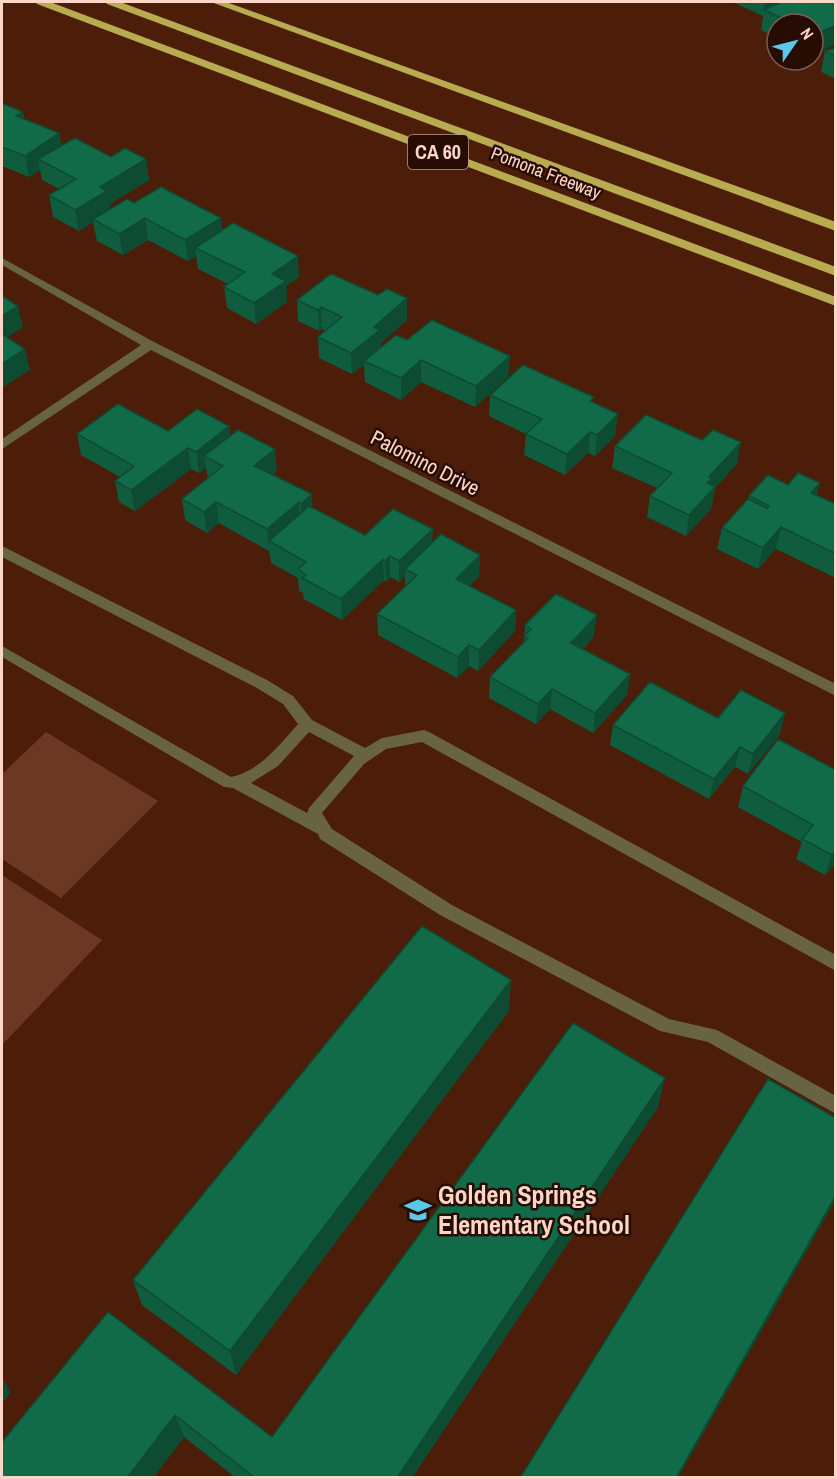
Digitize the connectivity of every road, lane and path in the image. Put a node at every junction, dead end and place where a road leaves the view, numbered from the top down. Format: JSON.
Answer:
{"nodes":[{"id":1,"x":41,"y":2,"type":"edge"},
{"id":2,"x":111,"y":2,"type":"edge"},
{"id":3,"x":144,"y":2,"type":"edge"},
{"id":4,"x":218,"y":2,"type":"edge"},
{"id":5,"x":836,"y":227,"type":"edge"},
{"id":6,"x":836,"y":259,"type":"edge"},
{"id":7,"x":2,"y":261,"type":"edge"},
{"id":8,"x":836,"y":272,"type":"edge"},
{"id":9,"x":836,"y":302,"type":"edge"},
{"id":10,"x":150,"y":345,"type":"junction"},
{"id":11,"x":2,"y":445,"type":"edge"},
{"id":12,"x":2,"y":551,"type":"edge"},
{"id":13,"x":2,"y":651,"type":"edge"},
{"id":14,"x":836,"y":691,"type":"edge"},
{"id":15,"x":307,"y":724,"type":"junction"},
{"id":16,"x":366,"y":755,"type":"junction"},
{"id":17,"x":235,"y":782,"type":"junction"},
{"id":18,"x":323,"y":829,"type":"junction"},
{"id":19,"x":836,"y":964,"type":"edge"},
{"id":20,"x":836,"y":1106,"type":"edge"}],
"edges":[{"from":1,"to":9,"type":"highway","name":"Pomona Freeway","number":"CA 60"},
{"from":2,"to":8,"type":"highway"},
{"from":3,"to":6,"type":"highway"},
{"from":4,"to":5,"type":"highway"},
{"from":7,"to":10,"type":"street","name":"Palomino Drive"},
{"from":10,"to":11,"type":"street"},
{"from":10,"to":14,"type":"street","name":"Palomino Drive"},
{"from":12,"to":15,"type":"street"},
{"from":13,"to":17,"type":"street"},
{"from":15,"to":16,"type":"street"},
{"from":15,"to":17,"type":"street"},
{"from":16,"to":18,"type":"street"},
{"from":16,"to":19,"type":"street"},
{"from":17,"to":18,"type":"street"},
{"from":18,"to":20,"type":"street"}]}
